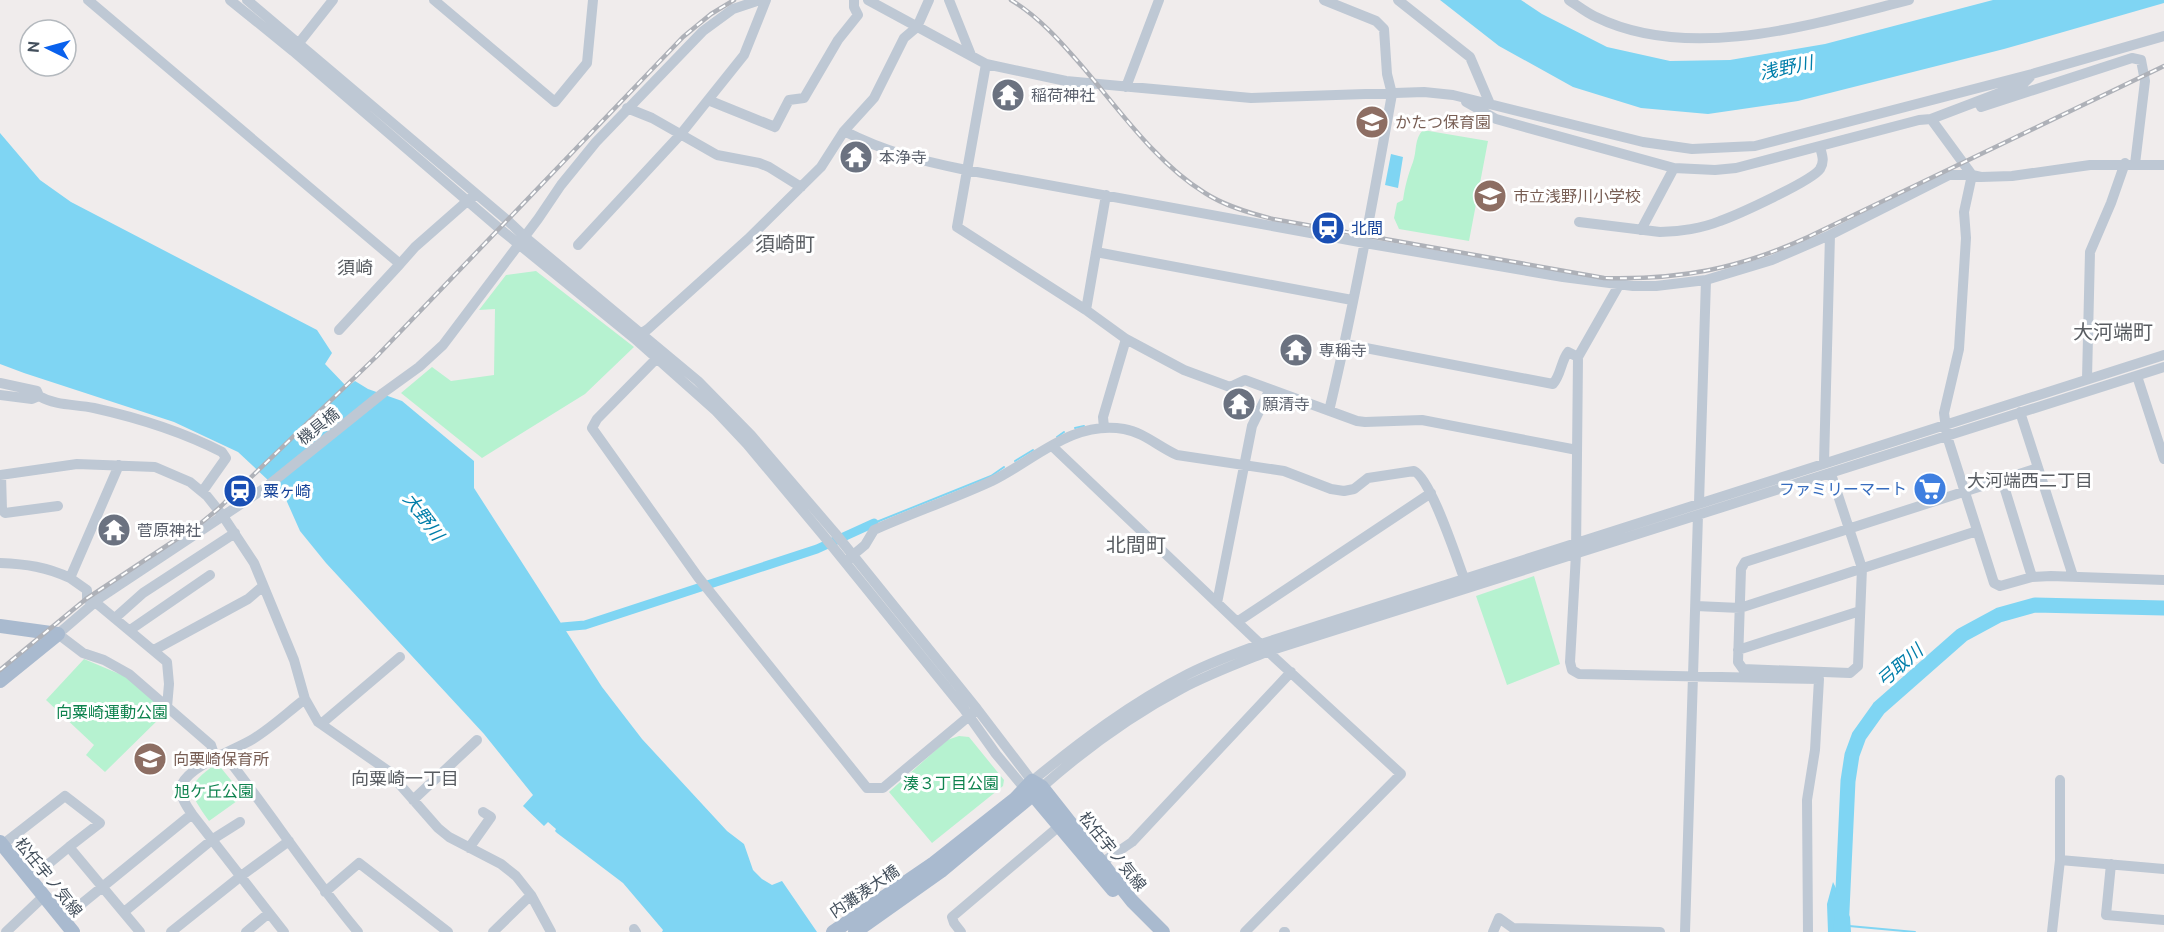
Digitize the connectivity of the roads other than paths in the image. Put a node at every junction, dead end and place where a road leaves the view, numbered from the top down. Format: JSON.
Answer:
{"nodes":[{"id":1,"x":88,"y":0,"type":"edge"},
{"id":2,"x":231,"y":0,"type":"edge"},
{"id":3,"x":247,"y":0,"type":"edge"},
{"id":4,"x":333,"y":0,"type":"edge"},
{"id":5,"x":434,"y":0,"type":"edge"},
{"id":6,"x":593,"y":0,"type":"edge"},
{"id":7,"x":760,"y":0,"type":"edge"},
{"id":8,"x":766,"y":0,"type":"edge"},
{"id":9,"x":854,"y":0,"type":"edge"},
{"id":10,"x":868,"y":0,"type":"edge"},
{"id":11,"x":929,"y":0,"type":"edge"},
{"id":12,"x":949,"y":0,"type":"edge"},
{"id":13,"x":1159,"y":0,"type":"edge"},
{"id":14,"x":1324,"y":0,"type":"edge"},
{"id":15,"x":1398,"y":0,"type":"edge"},
{"id":16,"x":1569,"y":0,"type":"edge"},
{"id":17,"x":1909,"y":0,"type":"edge"},
{"id":18,"x":917,"y":27,"type":"junction"},
{"id":19,"x":2164,"y":36,"type":"edge"},
{"id":20,"x":296,"y":47,"type":"junction"},
{"id":21,"x":971,"y":56,"type":"junction"},
{"id":22,"x":986,"y":64,"type":"junction"},
{"id":23,"x":2032,"y":74,"type":"junction"},
{"id":24,"x":1126,"y":87,"type":"junction"},
{"id":25,"x":1392,"y":94,"type":"junction"},
{"id":26,"x":1454,"y":95,"type":"junction"},
{"id":27,"x":708,"y":100,"type":"junction"},
{"id":28,"x":1490,"y":104,"type":"junction"},
{"id":29,"x":627,"y":108,"type":"junction"},
{"id":30,"x":1932,"y":121,"type":"junction"},
{"id":31,"x":844,"y":131,"type":"junction"},
{"id":32,"x":681,"y":134,"type":"junction"},
{"id":33,"x":1820,"y":147,"type":"junction"},
{"id":34,"x":2130,"y":164,"type":"junction"},
{"id":35,"x":2164,"y":165,"type":"edge"},
{"id":36,"x":1674,"y":168,"type":"junction"},
{"id":37,"x":966,"y":170,"type":"junction"},
{"id":38,"x":1972,"y":175,"type":"junction"},
{"id":39,"x":801,"y":188,"type":"junction"},
{"id":40,"x":1106,"y":195,"type":"junction"},
{"id":41,"x":472,"y":197,"type":"junction"},
{"id":42,"x":1579,"y":222,"type":"dead end"},
{"id":43,"x":1641,"y":230,"type":"junction"},
{"id":44,"x":1830,"y":235,"type":"junction"},
{"id":45,"x":522,"y":241,"type":"junction"},
{"id":46,"x":1365,"y":243,"type":"junction"},
{"id":47,"x":578,"y":245,"type":"dead end"},
{"id":48,"x":1096,"y":252,"type":"junction"},
{"id":49,"x":400,"y":264,"type":"junction"},
{"id":50,"x":1706,"y":280,"type":"junction"},
{"id":51,"x":1619,"y":285,"type":"junction"},
{"id":52,"x":1352,"y":300,"type":"junction"},
{"id":53,"x":1086,"y":310,"type":"junction"},
{"id":54,"x":339,"y":330,"type":"dead end"},
{"id":55,"x":637,"y":336,"type":"junction"},
{"id":56,"x":1126,"y":339,"type":"junction"},
{"id":57,"x":1345,"y":344,"type":"junction"},
{"id":58,"x":2164,"y":355,"type":"edge"},
{"id":59,"x":1578,"y":357,"type":"junction"},
{"id":60,"x":657,"y":358,"type":"junction"},
{"id":61,"x":2164,"y":367,"type":"edge"},
{"id":62,"x":2137,"y":375,"type":"junction"},
{"id":63,"x":2087,"y":379,"type":"junction"},
{"id":64,"x":0,"y":383,"type":"edge"},
{"id":65,"x":1270,"y":389,"type":"junction"},
{"id":66,"x":0,"y":395,"type":"edge"},
{"id":67,"x":39,"y":396,"type":"junction"},
{"id":68,"x":1329,"y":411,"type":"junction"},
{"id":69,"x":2020,"y":412,"type":"junction"},
{"id":70,"x":1104,"y":428,"type":"junction"},
{"id":71,"x":1946,"y":430,"type":"junction"},
{"id":72,"x":1052,"y":446,"type":"junction"},
{"id":73,"x":1577,"y":450,"type":"junction"},
{"id":74,"x":2164,"y":459,"type":"edge"},
{"id":75,"x":1824,"y":463,"type":"junction"},
{"id":76,"x":1244,"y":464,"type":"junction"},
{"id":77,"x":119,"y":465,"type":"junction"},
{"id":78,"x":2038,"y":468,"type":"junction"},
{"id":79,"x":1831,"y":474,"type":"junction"},
{"id":80,"x":0,"y":475,"type":"edge"},
{"id":81,"x":2002,"y":480,"type":"junction"},
{"id":82,"x":202,"y":492,"type":"junction"},
{"id":83,"x":1964,"y":492,"type":"junction"},
{"id":84,"x":1431,"y":493,"type":"junction"},
{"id":85,"x":1699,"y":503,"type":"junction"},
{"id":86,"x":58,"y":506,"type":"dead end"},
{"id":87,"x":1698,"y":515,"type":"junction"},
{"id":88,"x":223,"y":516,"type":"junction"},
{"id":89,"x":1849,"y":528,"type":"junction"},
{"id":90,"x":1977,"y":531,"type":"junction"},
{"id":91,"x":235,"y":532,"type":"junction"},
{"id":92,"x":1576,"y":548,"type":"junction"},
{"id":93,"x":848,"y":555,"type":"junction"},
{"id":94,"x":0,"y":563,"type":"edge"},
{"id":95,"x":1862,"y":568,"type":"junction"},
{"id":96,"x":210,"y":575,"type":"dead end"},
{"id":97,"x":2073,"y":576,"type":"junction"},
{"id":98,"x":2032,"y":577,"type":"junction"},
{"id":99,"x":70,"y":578,"type":"junction"},
{"id":100,"x":1464,"y":579,"type":"junction"},
{"id":101,"x":2164,"y":580,"type":"edge"},
{"id":102,"x":263,"y":586,"type":"junction"},
{"id":103,"x":95,"y":602,"type":"junction"},
{"id":104,"x":1217,"y":603,"type":"junction"},
{"id":105,"x":1696,"y":606,"type":"junction"},
{"id":106,"x":1740,"y":608,"type":"junction"},
{"id":107,"x":1860,"y":610,"type":"junction"},
{"id":108,"x":115,"y":618,"type":"junction"},
{"id":109,"x":1237,"y":622,"type":"junction"},
{"id":110,"x":2,"y":629,"type":"edge"},
{"id":111,"x":130,"y":630,"type":"junction"},
{"id":112,"x":58,"y":634,"type":"junction"},
{"id":113,"x":1265,"y":648,"type":"junction"},
{"id":114,"x":154,"y":650,"type":"junction"},
{"id":115,"x":1738,"y":650,"type":"junction"},
{"id":116,"x":400,"y":657,"type":"dead end"},
{"id":117,"x":1291,"y":672,"type":"junction"},
{"id":118,"x":1694,"y":675,"type":"junction"},
{"id":119,"x":0,"y":681,"type":"edge"},
{"id":120,"x":305,"y":699,"type":"junction"},
{"id":121,"x":167,"y":707,"type":"junction"},
{"id":122,"x":973,"y":713,"type":"junction"},
{"id":123,"x":321,"y":724,"type":"junction"},
{"id":124,"x":477,"y":740,"type":"dead end"},
{"id":125,"x":219,"y":756,"type":"junction"},
{"id":126,"x":2060,"y":780,"type":"dead end"},
{"id":127,"x":1033,"y":789,"type":"junction"},
{"id":128,"x":413,"y":800,"type":"junction"},
{"id":129,"x":483,"y":812,"type":"dead end"},
{"id":130,"x":192,"y":814,"type":"junction"},
{"id":131,"x":240,"y":822,"type":"dead end"},
{"id":132,"x":1063,"y":824,"type":"junction"},
{"id":133,"x":213,"y":839,"type":"junction"},
{"id":134,"x":289,"y":841,"type":"junction"},
{"id":135,"x":1,"y":844,"type":"edge"},
{"id":136,"x":69,"y":847,"type":"junction"},
{"id":137,"x":469,"y":848,"type":"junction"},
{"id":138,"x":2060,"y":860,"type":"junction"},
{"id":139,"x":2111,"y":864,"type":"junction"},
{"id":140,"x":1099,"y":865,"type":"junction"},
{"id":141,"x":2164,"y":869,"type":"edge"},
{"id":142,"x":241,"y":876,"type":"junction"},
{"id":143,"x":30,"y":879,"type":"junction"},
{"id":144,"x":917,"y":881,"type":"junction"},
{"id":145,"x":104,"y":887,"type":"junction"},
{"id":146,"x":325,"y":892,"type":"junction"},
{"id":147,"x":531,"y":895,"type":"junction"},
{"id":148,"x":44,"y":896,"type":"junction"},
{"id":149,"x":124,"y":912,"type":"junction"},
{"id":150,"x":270,"y":913,"type":"junction"},
{"id":151,"x":63,"y":919,"type":"junction"},
{"id":152,"x":2164,"y":920,"type":"edge"},
{"id":153,"x":548,"y":928,"type":"edge"},
{"id":154,"x":6,"y":932,"type":"edge"},
{"id":155,"x":73,"y":932,"type":"edge"},
{"id":156,"x":140,"y":932,"type":"edge"},
{"id":157,"x":171,"y":932,"type":"edge"},
{"id":158,"x":246,"y":932,"type":"edge"},
{"id":159,"x":284,"y":932,"type":"edge"},
{"id":160,"x":358,"y":932,"type":"edge"},
{"id":161,"x":448,"y":932,"type":"edge"},
{"id":162,"x":493,"y":932,"type":"edge"},
{"id":163,"x":536,"y":932,"type":"edge"},
{"id":164,"x":833,"y":932,"type":"edge"},
{"id":165,"x":855,"y":932,"type":"edge"},
{"id":166,"x":961,"y":932,"type":"edge"},
{"id":167,"x":1150,"y":932,"type":"edge"},
{"id":168,"x":1163,"y":932,"type":"edge"},
{"id":169,"x":1245,"y":932,"type":"edge"},
{"id":170,"x":1493,"y":932,"type":"edge"},
{"id":171,"x":1660,"y":932,"type":"edge"},
{"id":172,"x":1685,"y":932,"type":"edge"},
{"id":173,"x":1808,"y":932,"type":"edge"},
{"id":174,"x":2052,"y":932,"type":"edge"}],
"edges":[{"from":1,"to":49,"type":"street"},
{"from":2,"to":20,"type":"street"},
{"from":3,"to":20,"type":"street"},
{"from":4,"to":20,"type":"street"},
{"from":5,"to":6,"type":"street"},
{"from":7,"to":29,"type":"street","name":"機具橋"},
{"from":8,"to":27,"type":"street"},
{"from":9,"to":27,"type":"street"},
{"from":10,"to":18,"type":"street"},
{"from":11,"to":18,"type":"street"},
{"from":12,"to":21,"type":"street"},
{"from":13,"to":24,"type":"street"},
{"from":14,"to":25,"type":"street"},
{"from":15,"to":28,"type":"street"},
{"from":16,"to":17,"type":"street"},
{"from":18,"to":21,"type":"street"},
{"from":18,"to":31,"type":"street"},
{"from":19,"to":23,"type":"street"},
{"from":20,"to":41,"type":"street"},
{"from":21,"to":22,"type":"street"},
{"from":22,"to":24,"type":"street"},
{"from":22,"to":37,"type":"street"},
{"from":23,"to":28,"type":"street"},
{"from":23,"to":30,"type":"street"},
{"from":24,"to":25,"type":"street"},
{"from":25,"to":26,"type":"street"},
{"from":25,"to":46,"type":"street"},
{"from":26,"to":28,"type":"street"},
{"from":26,"to":36,"type":"street"},
{"from":27,"to":32,"type":"street"},
{"from":29,"to":32,"type":"street"},
{"from":29,"to":45,"type":"street","name":"機具橋"},
{"from":30,"to":33,"type":"street"},
{"from":30,"to":34,"type":"street"},
{"from":30,"to":38,"type":"street"},
{"from":31,"to":37,"type":"street"},
{"from":31,"to":39,"type":"street"},
{"from":32,"to":39,"type":"street"},
{"from":32,"to":47,"type":"street"},
{"from":33,"to":36,"type":"street"},
{"from":33,"to":43,"type":"street"},
{"from":34,"to":35,"type":"street"},
{"from":34,"to":38,"type":"street"},
{"from":34,"to":63,"type":"street"},
{"from":36,"to":43,"type":"street"},
{"from":37,"to":40,"type":"street"},
{"from":37,"to":53,"type":"street"},
{"from":38,"to":44,"type":"street"},
{"from":38,"to":71,"type":"street"},
{"from":39,"to":55,"type":"street"},
{"from":40,"to":46,"type":"street"},
{"from":40,"to":48,"type":"street"},
{"from":41,"to":45,"type":"street"},
{"from":41,"to":49,"type":"street"},
{"from":42,"to":43,"type":"street"},
{"from":44,"to":50,"type":"street"},
{"from":44,"to":75,"type":"street"},
{"from":45,"to":55,"type":"street"},
{"from":45,"to":88,"type":"street","name":"機具橋"},
{"from":46,"to":51,"type":"street"},
{"from":46,"to":52,"type":"street"},
{"from":48,"to":52,"type":"street"},
{"from":48,"to":53,"type":"street"},
{"from":49,"to":54,"type":"street"},
{"from":50,"to":51,"type":"street"},
{"from":50,"to":85,"type":"street"},
{"from":51,"to":59,"type":"street"},
{"from":52,"to":57,"type":"street"},
{"from":53,"to":56,"type":"street"},
{"from":55,"to":60,"type":"street"},
{"from":55,"to":93,"type":"street"},
{"from":56,"to":65,"type":"street"},
{"from":56,"to":70,"type":"street"},
{"from":57,"to":59,"type":"street"},
{"from":57,"to":68,"type":"street"},
{"from":58,"to":63,"type":"street"},
{"from":59,"to":73,"type":"street"},
{"from":60,"to":93,"type":"street"},
{"from":60,"to":122,"type":"street"},
{"from":61,"to":62,"type":"street"},
{"from":62,"to":69,"type":"street"},
{"from":62,"to":74,"type":"street"},
{"from":63,"to":71,"type":"street"},
{"from":64,"to":67,"type":"street"},
{"from":65,"to":68,"type":"street"},
{"from":65,"to":76,"type":"street"},
{"from":66,"to":67,"type":"street"},
{"from":67,"to":82,"type":"street"},
{"from":68,"to":73,"type":"street"},
{"from":69,"to":71,"type":"street"},
{"from":69,"to":78,"type":"street"},
{"from":70,"to":72,"type":"street"},
{"from":70,"to":76,"type":"street"},
{"from":71,"to":75,"type":"street"},
{"from":71,"to":79,"type":"street"},
{"from":71,"to":83,"type":"street"},
{"from":72,"to":93,"type":"street"},
{"from":72,"to":104,"type":"street"},
{"from":73,"to":92,"type":"street"},
{"from":75,"to":85,"type":"street"},
{"from":76,"to":84,"type":"street"},
{"from":76,"to":104,"type":"street"},
{"from":77,"to":80,"type":"street"},
{"from":77,"to":82,"type":"street"},
{"from":77,"to":99,"type":"street"},
{"from":78,"to":81,"type":"street"},
{"from":78,"to":97,"type":"street"},
{"from":79,"to":87,"type":"street"},
{"from":79,"to":89,"type":"street"},
{"from":80,"to":86,"type":"street"},
{"from":81,"to":83,"type":"street"},
{"from":81,"to":98,"type":"street"},
{"from":82,"to":88,"type":"street"},
{"from":83,"to":89,"type":"street"},
{"from":83,"to":90,"type":"street"},
{"from":84,"to":100,"type":"street"},
{"from":84,"to":109,"type":"street"},
{"from":85,"to":92,"type":"street"},
{"from":87,"to":92,"type":"street"},
{"from":87,"to":105,"type":"street"},
{"from":88,"to":91,"type":"street"},
{"from":88,"to":103,"type":"street","name":"機具橋"},
{"from":89,"to":95,"type":"street"},
{"from":89,"to":106,"type":"street"},
{"from":90,"to":95,"type":"street"},
{"from":90,"to":98,"type":"street"},
{"from":91,"to":102,"type":"street"},
{"from":91,"to":108,"type":"street"},
{"from":92,"to":100,"type":"street"},
{"from":92,"to":113,"type":"street"},
{"from":92,"to":118,"type":"street"},
{"from":93,"to":122,"type":"street"},
{"from":94,"to":99,"type":"street"},
{"from":95,"to":106,"type":"street"},
{"from":95,"to":107,"type":"street"},
{"from":96,"to":111,"type":"street"},
{"from":97,"to":98,"type":"street"},
{"from":97,"to":101,"type":"street"},
{"from":99,"to":103,"type":"street"},
{"from":100,"to":113,"type":"street"},
{"from":102,"to":114,"type":"street"},
{"from":102,"to":120,"type":"street"},
{"from":103,"to":108,"type":"street"},
{"from":103,"to":112,"type":"street","name":"機具橋"},
{"from":104,"to":109,"type":"street"},
{"from":105,"to":106,"type":"street"},
{"from":105,"to":118,"type":"street"},
{"from":106,"to":115,"type":"street"},
{"from":107,"to":115,"type":"street"},
{"from":107,"to":115,"type":"street"},
{"from":108,"to":111,"type":"street"},
{"from":109,"to":113,"type":"street"},
{"from":110,"to":112,"type":"main road"},
{"from":111,"to":114,"type":"street"},
{"from":112,"to":119,"type":"main road"},
{"from":112,"to":121,"type":"street"},
{"from":113,"to":117,"type":"street"},
{"from":113,"to":127,"type":"street"},
{"from":114,"to":121,"type":"street"},
{"from":116,"to":123,"type":"street"},
{"from":117,"to":140,"type":"street"},
{"from":117,"to":169,"type":"street"},
{"from":118,"to":172,"type":"street"},
{"from":118,"to":173,"type":"street"},
{"from":120,"to":123,"type":"street"},
{"from":120,"to":125,"type":"street"},
{"from":121,"to":125,"type":"street"},
{"from":122,"to":127,"type":"street"},
{"from":123,"to":128,"type":"street"},
{"from":124,"to":128,"type":"street"},
{"from":125,"to":130,"type":"street"},
{"from":125,"to":134,"type":"street"},
{"from":126,"to":138,"type":"street"},
{"from":127,"to":132,"type":"main road","name":"松任宇ノ気線"},
{"from":127,"to":144,"type":"main road"},
{"from":128,"to":137,"type":"street"},
{"from":129,"to":137,"type":"street"},
{"from":130,"to":133,"type":"street"},
{"from":130,"to":145,"type":"street"},
{"from":131,"to":133,"type":"street"},
{"from":132,"to":140,"type":"main road","name":"松任宇ノ気線"},
{"from":132,"to":166,"type":"street"},
{"from":133,"to":142,"type":"street"},
{"from":133,"to":149,"type":"street"},
{"from":134,"to":142,"type":"street"},
{"from":134,"to":146,"type":"street"},
{"from":135,"to":136,"type":"street"},
{"from":135,"to":143,"type":"main road","name":"松任宇ノ気線"},
{"from":136,"to":143,"type":"street"},
{"from":136,"to":145,"type":"street"},
{"from":137,"to":147,"type":"street"},
{"from":138,"to":139,"type":"street"},
{"from":138,"to":174,"type":"street"},
{"from":139,"to":141,"type":"street"},
{"from":139,"to":152,"type":"street"},
{"from":140,"to":167,"type":"main road","name":"松任宇ノ気線"},
{"from":140,"to":168,"type":"main road","name":"松任宇ノ気線"},
{"from":142,"to":150,"type":"street"},
{"from":142,"to":157,"type":"street"},
{"from":143,"to":148,"type":"main road","name":"松任宇ノ気線"},
{"from":144,"to":164,"type":"main road","name":"内灘湊大橋"},
{"from":144,"to":165,"type":"main road","name":"内灘湊大橋"},
{"from":145,"to":149,"type":"street"},
{"from":145,"to":151,"type":"street"},
{"from":146,"to":160,"type":"street"},
{"from":146,"to":161,"type":"street"},
{"from":147,"to":153,"type":"street"},
{"from":147,"to":162,"type":"street"},
{"from":148,"to":151,"type":"main road","name":"松任宇ノ気線"},
{"from":148,"to":154,"type":"street"},
{"from":149,"to":156,"type":"street"},
{"from":150,"to":158,"type":"street"},
{"from":150,"to":159,"type":"street"},
{"from":151,"to":155,"type":"main road","name":"松任宇ノ気線"},
{"from":153,"to":163,"type":"street"},
{"from":170,"to":171,"type":"street"}]}
